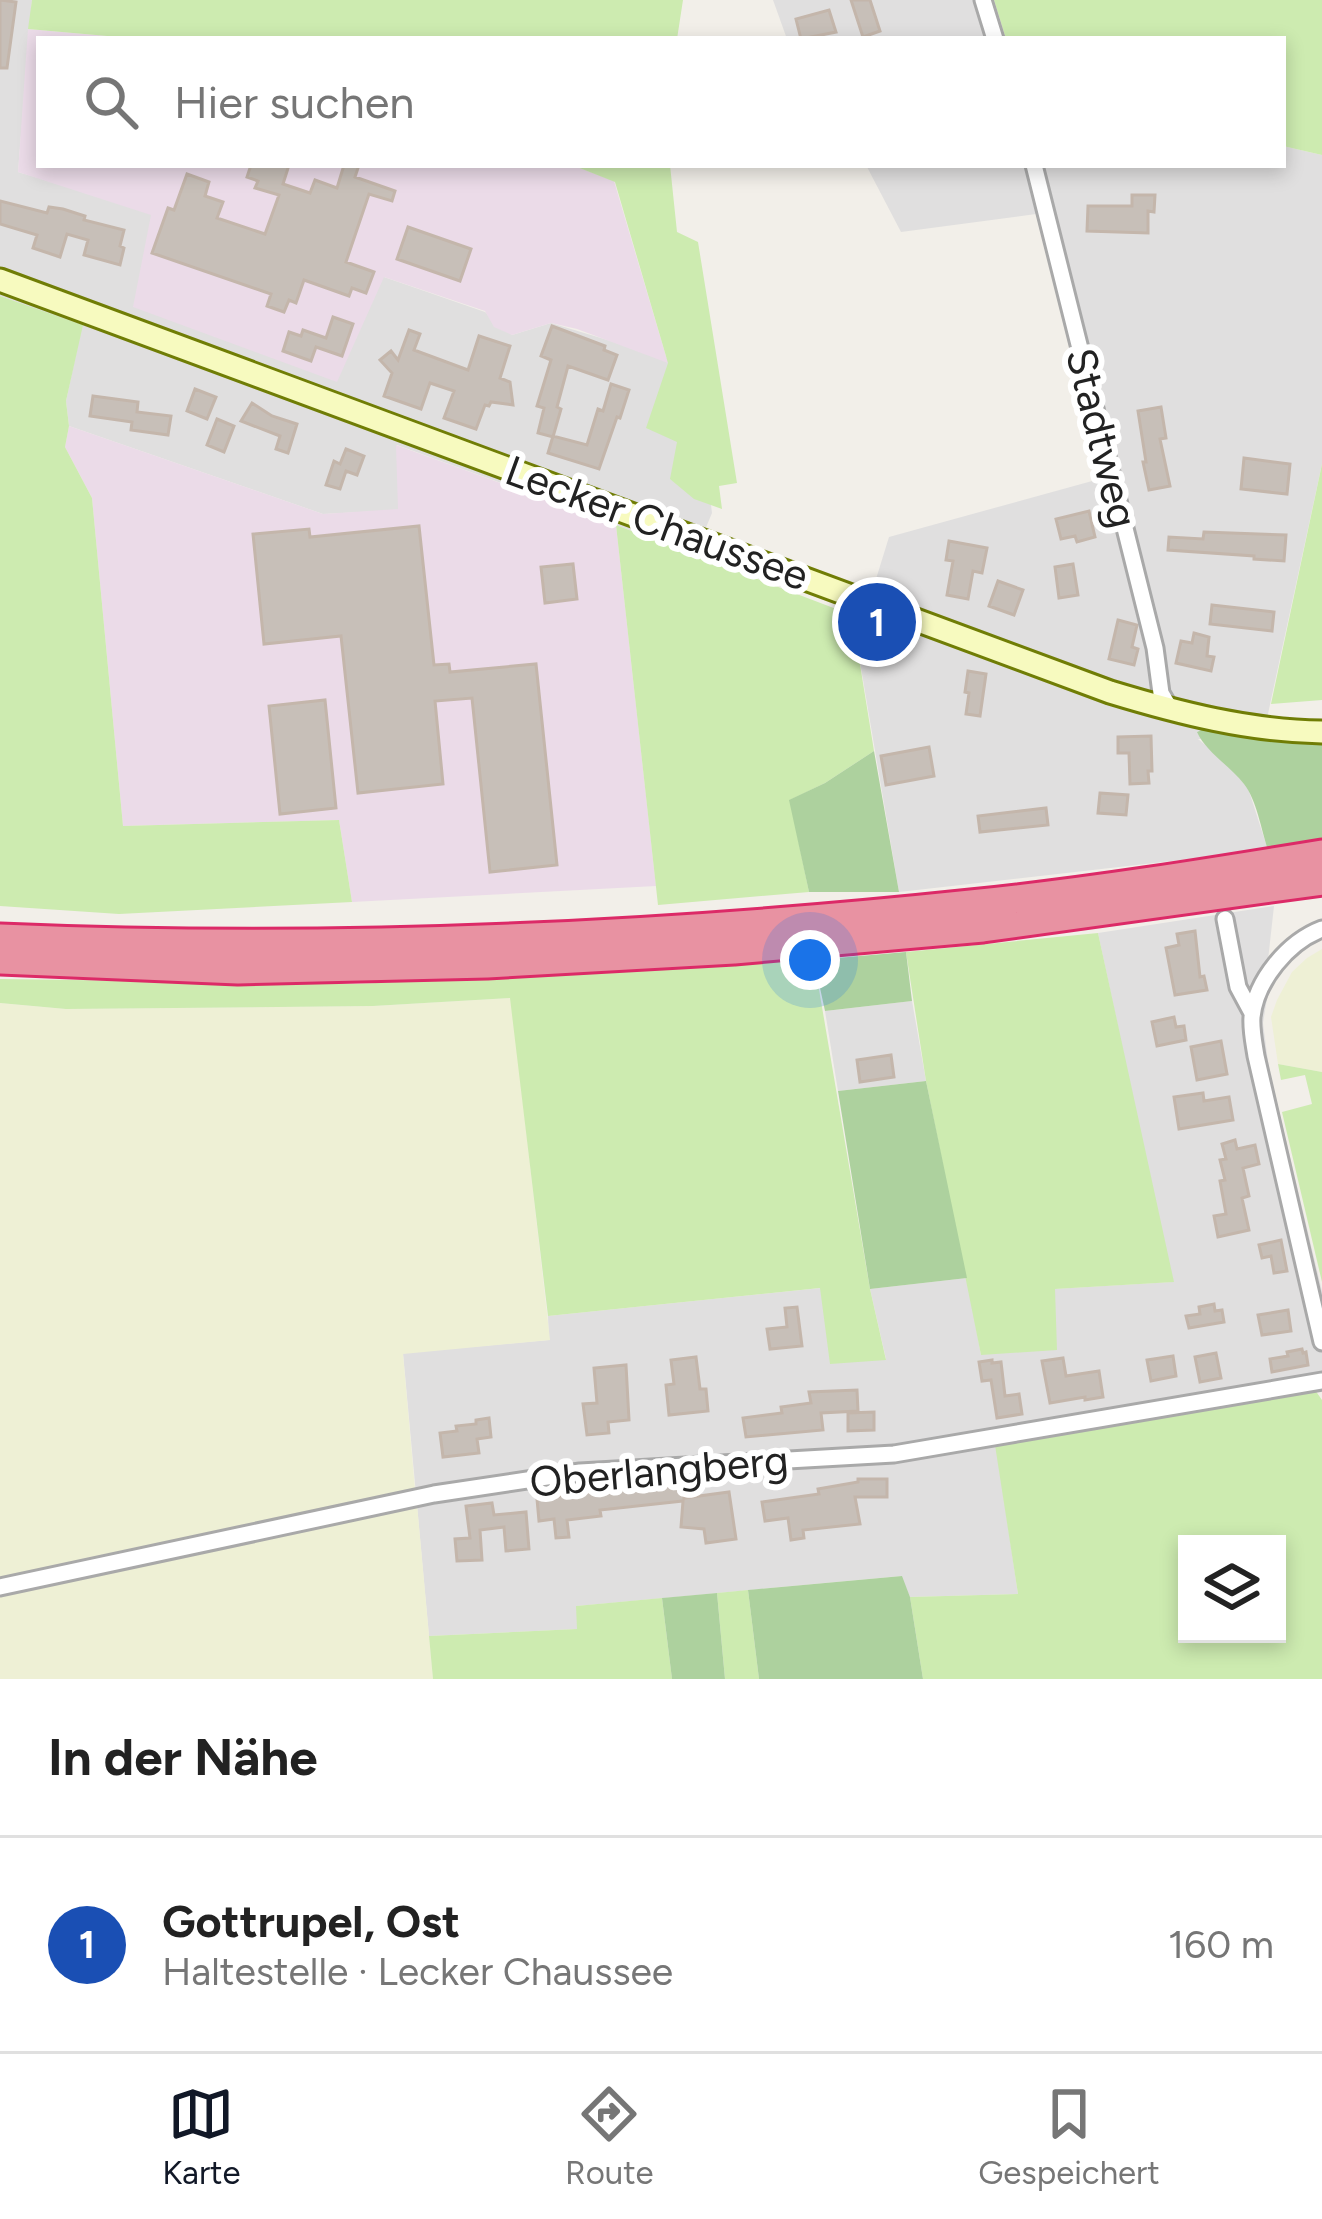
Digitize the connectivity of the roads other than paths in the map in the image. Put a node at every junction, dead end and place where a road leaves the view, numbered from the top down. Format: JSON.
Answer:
{"nodes":[{"id":1,"x":983,"y":0,"type":"edge"},
{"id":2,"x":994,"y":36,"type":"edge"},
{"id":3,"x":1035,"y":168,"type":"edge"},
{"id":4,"x":0,"y":280,"type":"edge"},
{"id":5,"x":1171,"y":710,"type":"junction"},
{"id":6,"x":1322,"y":732,"type":"edge"},
{"id":7,"x":1322,"y":854,"type":"edge"},
{"id":8,"x":1322,"y":881,"type":"edge"},
{"id":9,"x":1225,"y":919,"type":"dead end"},
{"id":10,"x":1322,"y":928,"type":"edge"},
{"id":11,"x":0,"y":938,"type":"edge"},
{"id":12,"x":0,"y":961,"type":"edge"},
{"id":13,"x":1252,"y":1012,"type":"junction"},
{"id":14,"x":1322,"y":1342,"type":"edge"},
{"id":15,"x":1322,"y":1381,"type":"edge"},
{"id":16,"x":0,"y":1587,"type":"edge"}],
"edges":[{"from":1,"to":2,"type":"street"},
{"from":3,"to":5,"type":"street","name":"Stadtweg"},
{"from":4,"to":5,"type":"street","name":"Lecker Chaussee"},
{"from":5,"to":6,"type":"street","name":"Lecker Chaussee"},
{"from":7,"to":11,"type":"highway"},
{"from":8,"to":12,"type":"highway"},
{"from":9,"to":13,"type":"street"},
{"from":10,"to":13,"type":"street"},
{"from":13,"to":14,"type":"street"},
{"from":15,"to":16,"type":"street","name":"Oberlangberg"}]}
